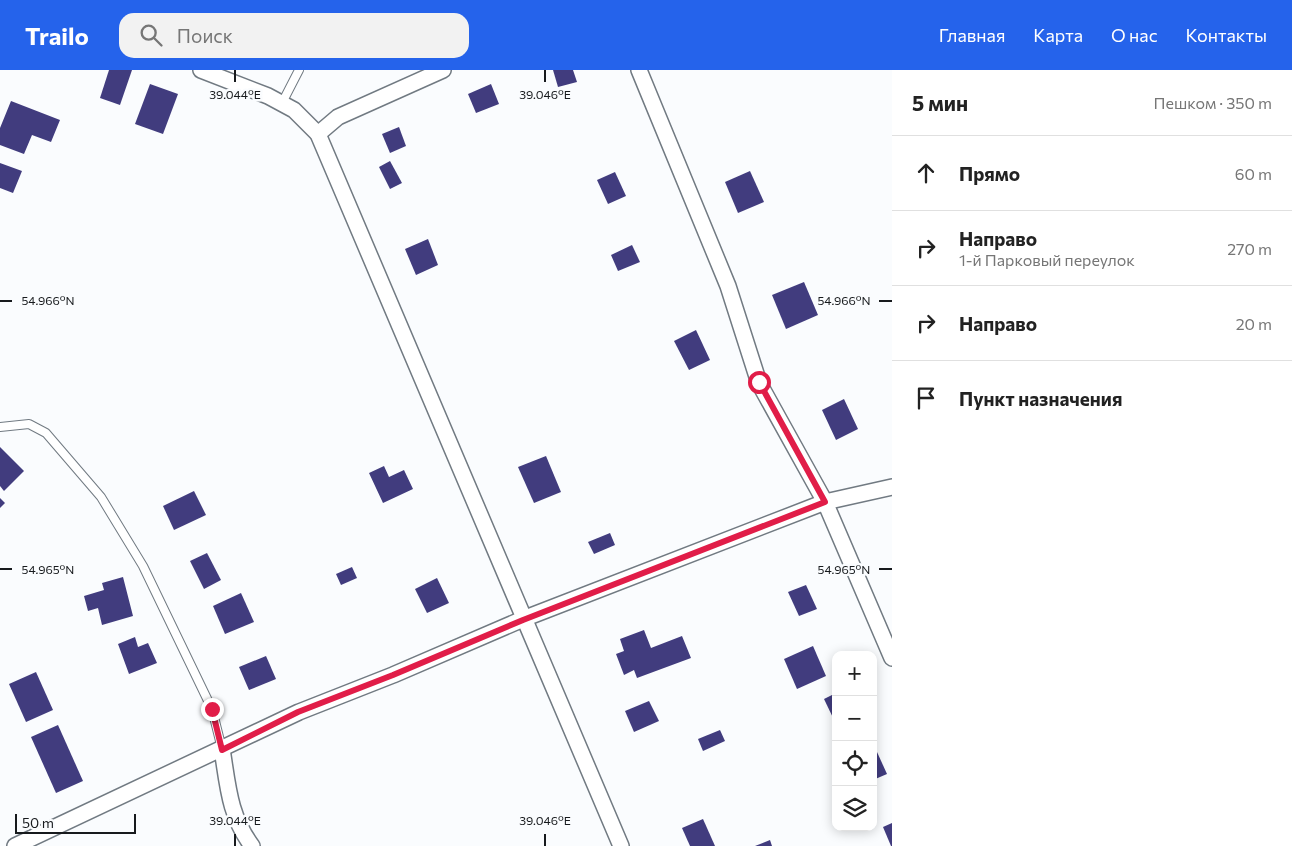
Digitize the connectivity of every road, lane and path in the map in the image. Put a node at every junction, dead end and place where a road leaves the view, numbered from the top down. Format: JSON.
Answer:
{"nodes":[{"id":1,"x":200,"y":70,"type":"edge"},
{"id":2,"x":299,"y":70,"type":"edge"},
{"id":3,"x":442,"y":70,"type":"edge"},
{"id":4,"x":639,"y":70,"type":"edge"},
{"id":5,"x":282,"y":104,"type":"junction"},
{"id":6,"x":318,"y":134,"type":"junction"},
{"id":7,"x":0,"y":427,"type":"edge"},
{"id":8,"x":892,"y":487,"type":"edge"},
{"id":9,"x":825,"y":502,"type":"junction"},
{"id":10,"x":523,"y":620,"type":"junction"},
{"id":11,"x":892,"y":658,"type":"edge"},
{"id":12,"x":222,"y":750,"type":"junction"},
{"id":13,"x":15,"y":846,"type":"edge"},
{"id":14,"x":252,"y":846,"type":"edge"},
{"id":15,"x":621,"y":846,"type":"edge"}],
"edges":[{"from":1,"to":5,"type":"street"},
{"from":2,"to":5,"type":"lane"},
{"from":3,"to":6,"type":"street"},
{"from":4,"to":9,"type":"street"},
{"from":5,"to":6,"type":"street"},
{"from":6,"to":10,"type":"street"},
{"from":7,"to":12,"type":"lane"},
{"from":8,"to":9,"type":"street"},
{"from":9,"to":10,"type":"street"},
{"from":9,"to":11,"type":"street"},
{"from":10,"to":12,"type":"street"},
{"from":10,"to":15,"type":"street"},
{"from":12,"to":13,"type":"street"},
{"from":12,"to":14,"type":"street"}]}
